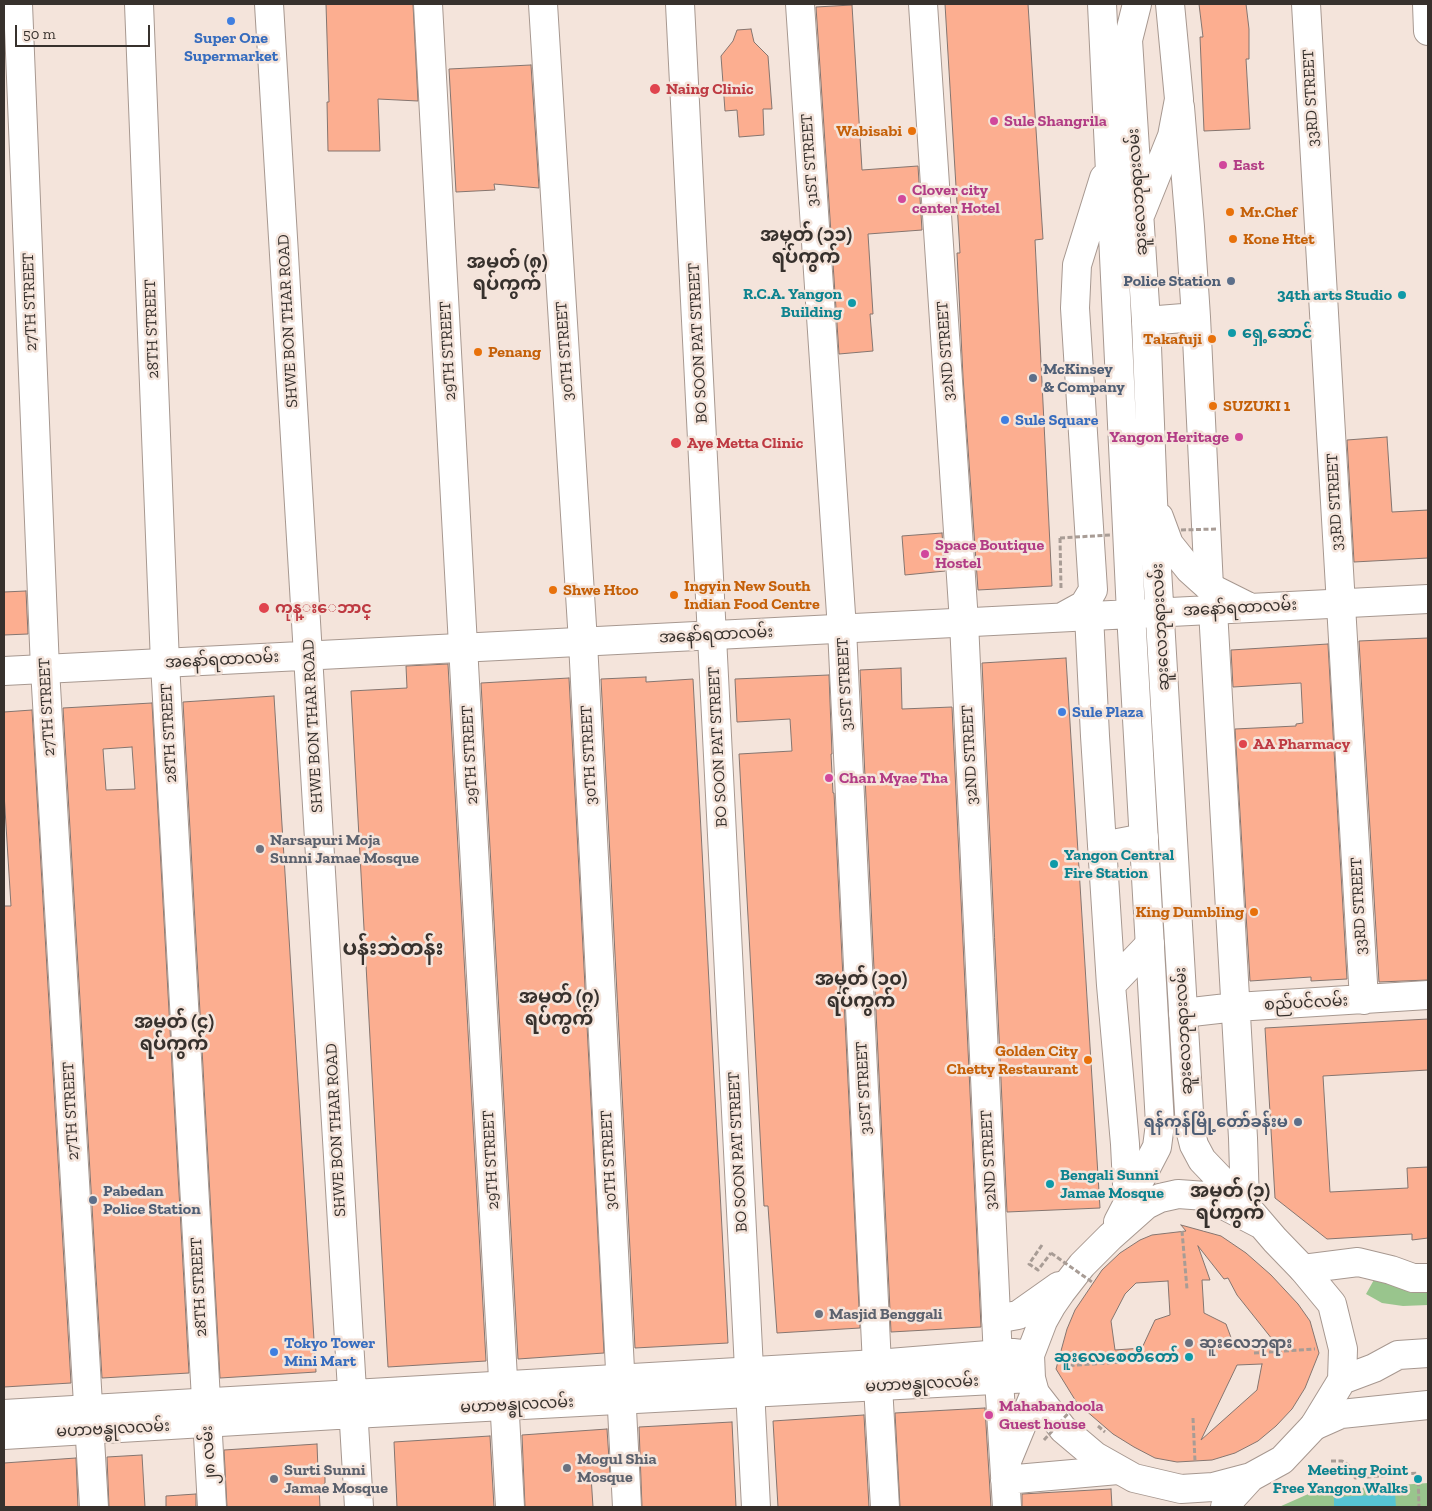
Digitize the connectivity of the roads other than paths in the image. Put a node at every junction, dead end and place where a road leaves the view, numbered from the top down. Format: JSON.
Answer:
{"nodes":[{"id":1,"x":18,"y":4,"type":"edge"},
{"id":2,"x":139,"y":4,"type":"edge"},
{"id":3,"x":269,"y":4,"type":"edge"},
{"id":4,"x":428,"y":4,"type":"edge"},
{"id":5,"x":543,"y":4,"type":"edge"},
{"id":6,"x":680,"y":4,"type":"edge"},
{"id":7,"x":800,"y":4,"type":"edge"},
{"id":8,"x":923,"y":4,"type":"edge"},
{"id":9,"x":1102,"y":4,"type":"edge"},
{"id":10,"x":1137,"y":4,"type":"edge"},
{"id":11,"x":1170,"y":4,"type":"edge"},
{"id":12,"x":1306,"y":4,"type":"edge"},
{"id":13,"x":1427,"y":4,"type":"edge"},
{"id":14,"x":1428,"y":30,"type":"edge"},
{"id":15,"x":1179,"y":99,"type":"junction"},
{"id":16,"x":1108,"y":162,"type":"junction"},
{"id":17,"x":1139,"y":217,"type":"junction"},
{"id":18,"x":1196,"y":317,"type":"junction"},
{"id":19,"x":1146,"y":321,"type":"junction"},
{"id":20,"x":1153,"y":501,"type":"junction"},
{"id":21,"x":1211,"y":598,"type":"junction"},
{"id":22,"x":1428,"y":599,"type":"edge"},
{"id":23,"x":1341,"y":603,"type":"junction"},
{"id":24,"x":1160,"y":612,"type":"junction"},
{"id":25,"x":1132,"y":614,"type":"junction"},
{"id":26,"x":1077,"y":616,"type":"junction"},
{"id":27,"x":964,"y":622,"type":"junction"},
{"id":28,"x":842,"y":628,"type":"junction"},
{"id":29,"x":713,"y":635,"type":"junction"},
{"id":30,"x":583,"y":642,"type":"junction"},
{"id":31,"x":464,"y":648,"type":"junction"},
{"id":32,"x":309,"y":656,"type":"junction"},
{"id":33,"x":165,"y":663,"type":"junction"},
{"id":34,"x":45,"y":669,"type":"junction"},
{"id":35,"x":4,"y":671,"type":"edge"},
{"id":36,"x":1144,"y":838,"type":"junction"},
{"id":37,"x":1102,"y":846,"type":"junction"},
{"id":38,"x":1150,"y":944,"type":"junction"},
{"id":39,"x":1111,"y":985,"type":"junction"},
{"id":40,"x":1428,"y":995,"type":"edge"},
{"id":41,"x":1364,"y":1000,"type":"junction"},
{"id":42,"x":1236,"y":1007,"type":"junction"},
{"id":43,"x":1183,"y":1013,"type":"junction"},
{"id":44,"x":1128,"y":1204,"type":"junction"},
{"id":45,"x":1254,"y":1215,"type":"junction"},
{"id":46,"x":1110,"y":1237,"type":"junction"},
{"id":47,"x":1303,"y":1269,"type":"junction"},
{"id":48,"x":1087,"y":1274,"type":"junction"},
{"id":49,"x":1428,"y":1278,"type":"edge"},
{"id":50,"x":996,"y":1319,"type":"junction"},
{"id":51,"x":1428,"y":1353,"type":"edge"},
{"id":52,"x":998,"y":1367,"type":"junction"},
{"id":53,"x":877,"y":1375,"type":"junction"},
{"id":54,"x":1032,"y":1376,"type":"junction"},
{"id":55,"x":1342,"y":1380,"type":"junction"},
{"id":56,"x":750,"y":1382,"type":"junction"},
{"id":57,"x":620,"y":1389,"type":"junction"},
{"id":58,"x":504,"y":1396,"type":"junction"},
{"id":59,"x":352,"y":1404,"type":"junction"},
{"id":60,"x":1428,"y":1405,"type":"edge"},
{"id":61,"x":206,"y":1413,"type":"junction"},
{"id":62,"x":4,"y":1414,"type":"edge"},
{"id":63,"x":89,"y":1420,"type":"junction"},
{"id":64,"x":1314,"y":1426,"type":"junction"},
{"id":65,"x":4,"y":1434,"type":"edge"},
{"id":66,"x":1005,"y":1474,"type":"junction"},
{"id":67,"x":1126,"y":1474,"type":"junction"},
{"id":68,"x":1251,"y":1477,"type":"junction"},
{"id":69,"x":94,"y":1507,"type":"edge"},
{"id":70,"x":212,"y":1507,"type":"edge"},
{"id":71,"x":359,"y":1507,"type":"edge"},
{"id":72,"x":510,"y":1507,"type":"edge"},
{"id":73,"x":627,"y":1507,"type":"edge"},
{"id":74,"x":756,"y":1507,"type":"edge"},
{"id":75,"x":885,"y":1507,"type":"edge"},
{"id":76,"x":1007,"y":1507,"type":"edge"},
{"id":77,"x":1167,"y":1507,"type":"edge"},
{"id":78,"x":1225,"y":1507,"type":"edge"}],
"edges":[{"from":1,"to":34,"type":"street","name":"27TH STREET"},
{"from":2,"to":33,"type":"street","name":"28TH STREET"},
{"from":3,"to":32,"type":"street","name":"SHWE BON THAR ROAD"},
{"from":4,"to":31,"type":"street","name":"29TH STREET"},
{"from":5,"to":30,"type":"street","name":"30TH STREET"},
{"from":6,"to":29,"type":"street","name":"BO SOON PAT STREET"},
{"from":7,"to":28,"type":"street","name":"31ST STREET"},
{"from":8,"to":27,"type":"street","name":"32ND STREET"},
{"from":9,"to":16,"type":"street","name":"ဆူးလေဘုရားလမ်း"},
{"from":10,"to":17,"type":"street","name":"ဆူးလေဘုရားလမ်း"},
{"from":11,"to":15,"type":"street"},
{"from":12,"to":23,"type":"street","name":"33RD STREET"},
{"from":13,"to":14,"type":"street"},
{"from":15,"to":17,"type":"street"},
{"from":15,"to":18,"type":"street"},
{"from":16,"to":25,"type":"street","name":"ဆူးလေဘုရားလမ်း"},
{"from":16,"to":26,"type":"street"},
{"from":17,"to":19,"type":"street","name":"ဆူးလေဘုရားလမ်း"},
{"from":18,"to":19,"type":"street"},
{"from":18,"to":21,"type":"street"},
{"from":19,"to":20,"type":"street","name":"ဆူးလေဘုရားလမ်း"},
{"from":20,"to":21,"type":"street"},
{"from":20,"to":24,"type":"street","name":"ဆူးလေဘုရားလမ်း"},
{"from":21,"to":23,"type":"street","name":"အနော်ရထာလမ်း"},
{"from":21,"to":24,"type":"street","name":"အနော်ရထာလမ်း"},
{"from":21,"to":42,"type":"street"},
{"from":22,"to":23,"type":"street","name":"အနော်ရထာလမ်း"},
{"from":23,"to":41,"type":"street","name":"33RD STREET"},
{"from":24,"to":25,"type":"street","name":"အနော်ရထာလမ်း"},
{"from":24,"to":43,"type":"street","name":"ဆူးလေဘုရားလမ်း"},
{"from":25,"to":26,"type":"street","name":"အနော်ရထာလမ်း"},
{"from":25,"to":36,"type":"street","name":"ဆူးလေဘုရားလမ်း"},
{"from":26,"to":27,"type":"street","name":"အနော်ရထာလမ်း"},
{"from":26,"to":37,"type":"street"},
{"from":27,"to":28,"type":"street","name":"အနော်ရထာလမ်း"},
{"from":27,"to":50,"type":"street","name":"32ND STREET"},
{"from":28,"to":29,"type":"street","name":"အနော်ရထာလမ်း"},
{"from":28,"to":53,"type":"street","name":"31ST STREET"},
{"from":29,"to":30,"type":"street","name":"အနော်ရထာလမ်း"},
{"from":29,"to":56,"type":"street","name":"BO SOON PAT STREET"},
{"from":30,"to":31,"type":"street","name":"အနော်ရထာလမ်း"},
{"from":30,"to":57,"type":"street","name":"30TH STREET"},
{"from":31,"to":32,"type":"street","name":"အနော်ရထာလမ်း"},
{"from":31,"to":58,"type":"street","name":"29TH STREET"},
{"from":32,"to":33,"type":"street","name":"အနော်ရထာလမ်း"},
{"from":32,"to":59,"type":"street","name":"SHWE BON THAR ROAD"},
{"from":33,"to":34,"type":"street","name":"အနော်ရထာလမ်း"},
{"from":33,"to":61,"type":"street","name":"28TH STREET"},
{"from":34,"to":35,"type":"street","name":"အနော်ရထာလမ်း"},
{"from":34,"to":63,"type":"street","name":"27TH STREET"},
{"from":36,"to":37,"type":"street"},
{"from":36,"to":38,"type":"street","name":"ဆူးလေဘုရားလမ်း"},
{"from":37,"to":39,"type":"street"},
{"from":38,"to":39,"type":"street"},
{"from":38,"to":44,"type":"street","name":"ဆူးလေဘုရားလမ်း"},
{"from":39,"to":44,"type":"street"},
{"from":40,"to":41,"type":"street","name":"စည်ပင်လမ်း"},
{"from":41,"to":42,"type":"street","name":"စည်ပင်လမ်း"},
{"from":42,"to":43,"type":"street","name":"စည်ပင်လမ်း"},
{"from":42,"to":45,"type":"street"},
{"from":43,"to":45,"type":"street","name":"ဆူးလေဘုရားလမ်း"},
{"from":44,"to":46,"type":"street","name":"ဆူးလေဘုရားလမ်း"},
{"from":45,"to":46,"type":"street"},
{"from":45,"to":47,"type":"street","name":"ဆူးလေဘုရားလမ်း"},
{"from":46,"to":48,"type":"street"},
{"from":47,"to":49,"type":"street"},
{"from":47,"to":55,"type":"street","name":"ဆူးလေဘုရားလမ်း"},
{"from":48,"to":50,"type":"street"},
{"from":48,"to":54,"type":"street"},
{"from":50,"to":52,"type":"street","name":"32ND STREET"},
{"from":51,"to":55,"type":"street"},
{"from":52,"to":53,"type":"street","name":"မဟာဗန္ဓုလလမ်း"},
{"from":52,"to":54,"type":"street","name":"မဟာဗန္ဓုလလမ်း"},
{"from":52,"to":66,"type":"street","name":"32ND STREET"},
{"from":53,"to":56,"type":"street","name":"မဟာဗန္ဓုလလမ်း"},
{"from":53,"to":75,"type":"street","name":"31ST STREET"},
{"from":54,"to":66,"type":"street"},
{"from":54,"to":67,"type":"street"},
{"from":55,"to":64,"type":"street"},
{"from":56,"to":57,"type":"street","name":"မဟာဗန္ဓုလလမ်း"},
{"from":56,"to":74,"type":"street","name":"BO SOON PAT STREET"},
{"from":57,"to":58,"type":"street","name":"မဟာဗန္ဓုလလမ်း"},
{"from":57,"to":73,"type":"street","name":"30TH STREET"},
{"from":58,"to":59,"type":"street","name":"မဟာဗန္ဓုလလမ်း"},
{"from":58,"to":72,"type":"street","name":"29TH STREET"},
{"from":59,"to":61,"type":"street","name":"မဟာဗန္ဓုလလမ်း"},
{"from":59,"to":71,"type":"street","name":"SHWE BON THAR ROAD"},
{"from":60,"to":64,"type":"street"},
{"from":61,"to":63,"type":"street","name":"မဟာဗန္ဓုလလမ်း"},
{"from":61,"to":70,"type":"street","name":"၂၈ လမ်း"},
{"from":62,"to":63,"type":"street","name":"မဟာဗန္ဓုလလမ်း"},
{"from":63,"to":65,"type":"street","name":"မဟာဗန္ဓုလလမ်း"},
{"from":63,"to":69,"type":"street","name":"27TH STREET"},
{"from":64,"to":68,"type":"street"},
{"from":66,"to":67,"type":"street"},
{"from":66,"to":76,"type":"street","name":"32ND STREET"},
{"from":67,"to":68,"type":"street"},
{"from":67,"to":77,"type":"street"},
{"from":68,"to":78,"type":"street"}]}
